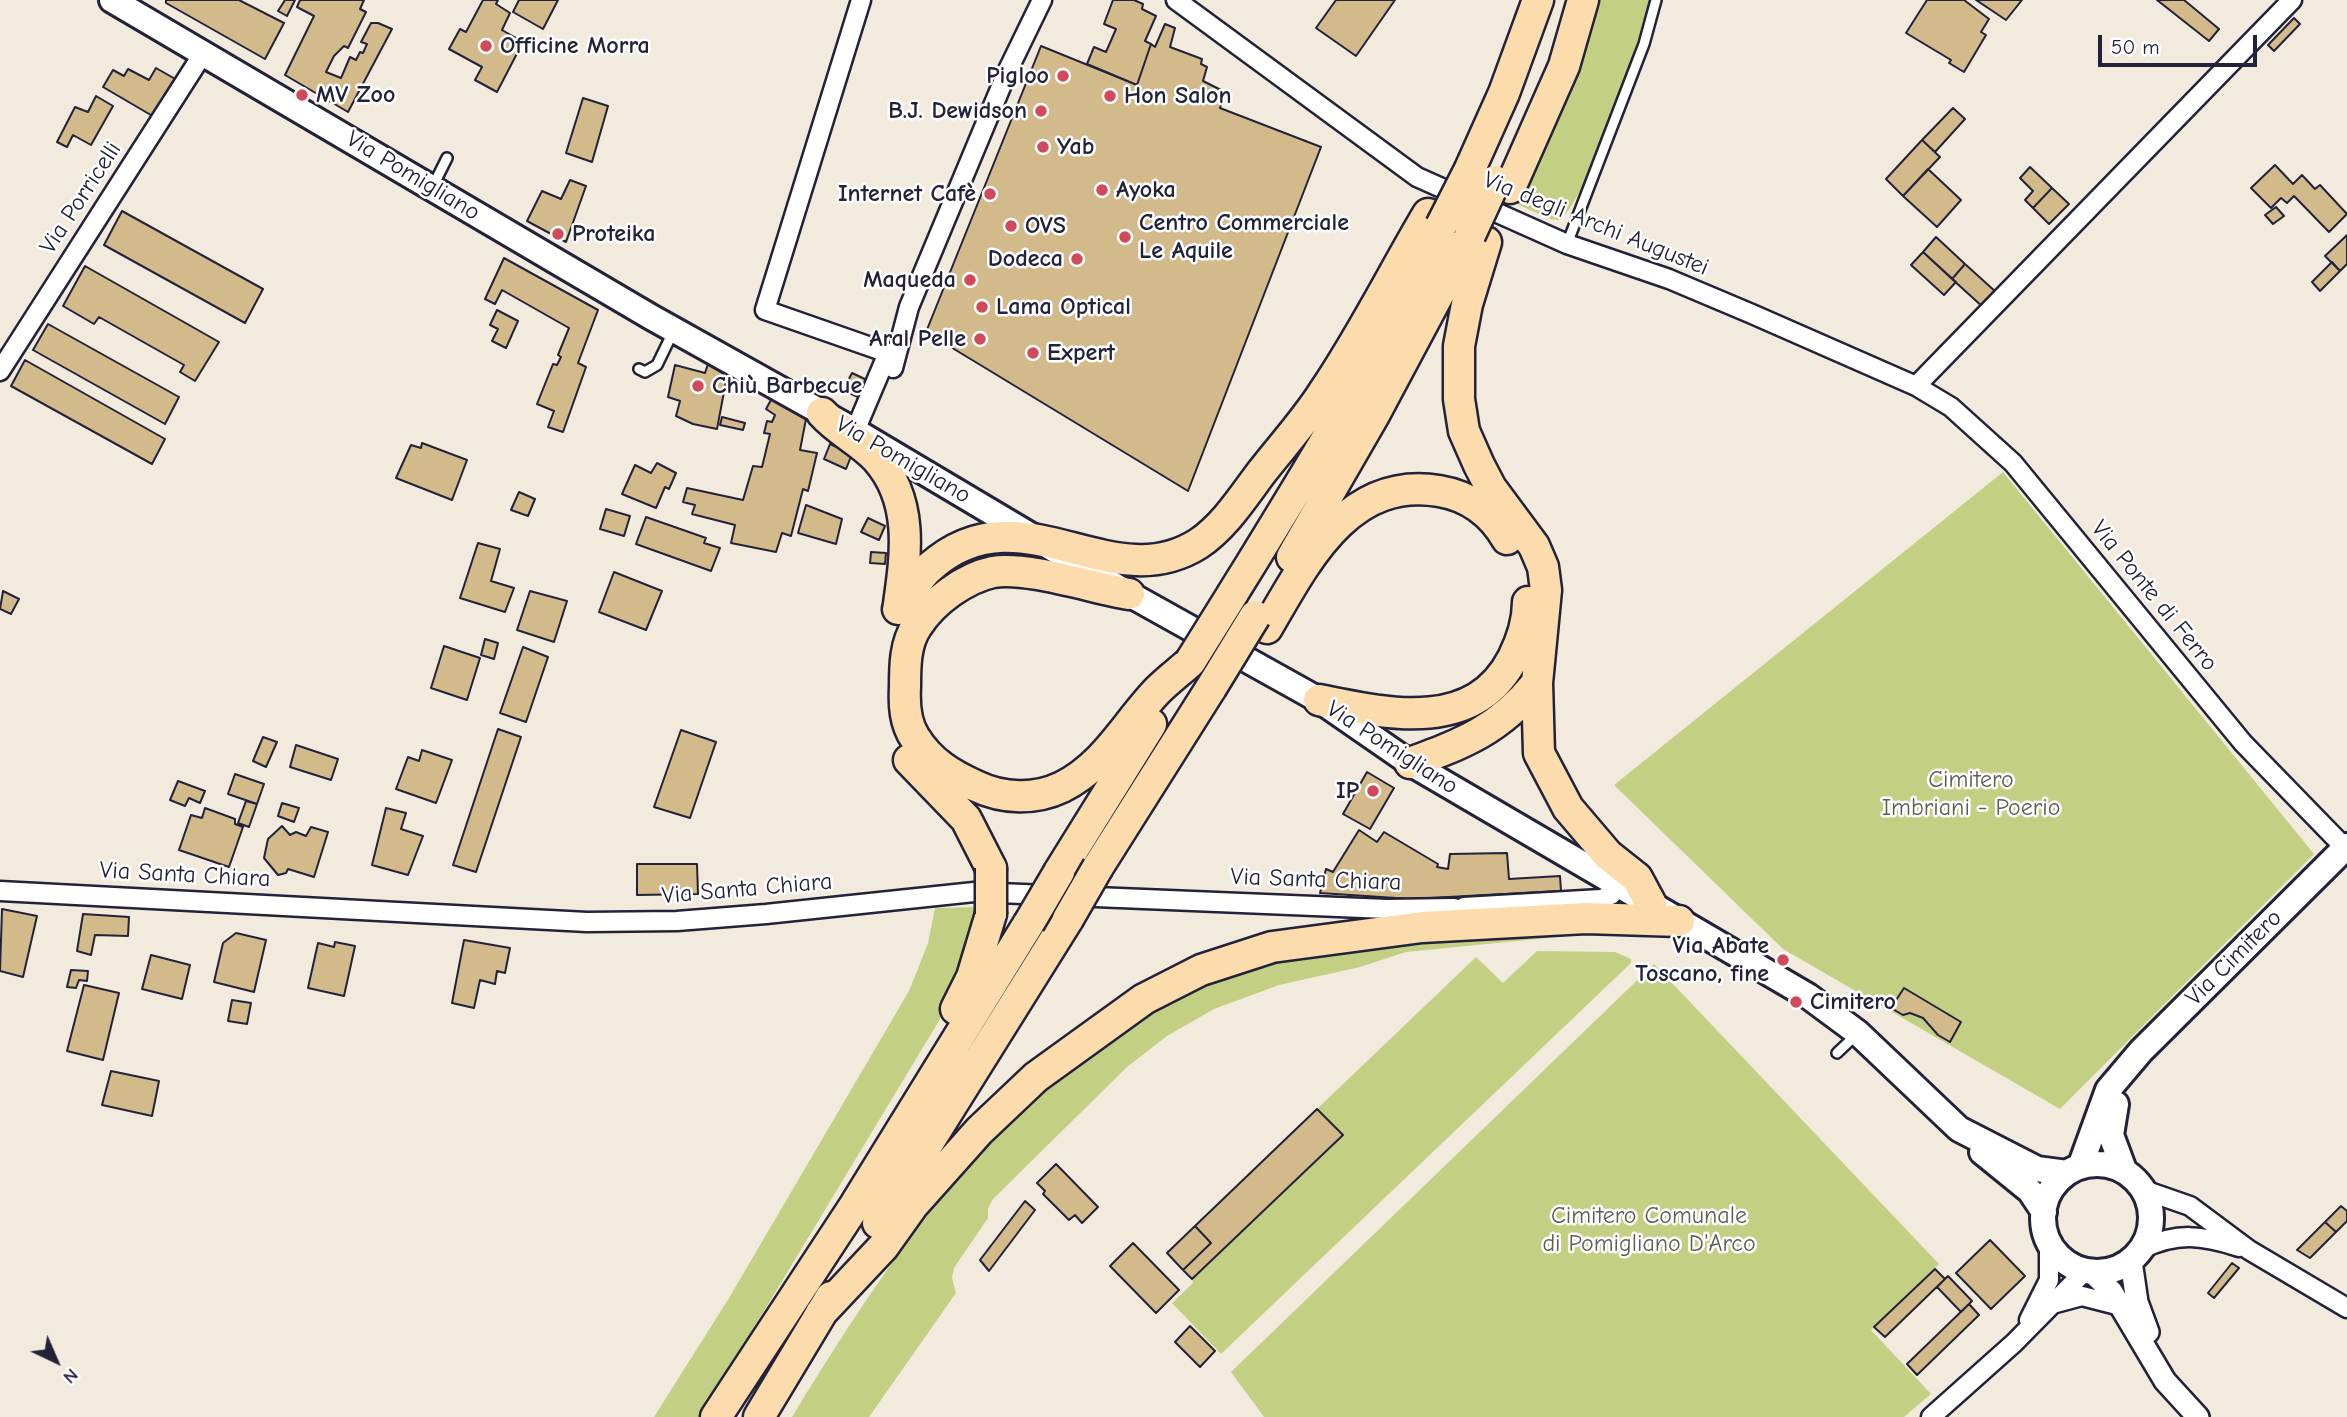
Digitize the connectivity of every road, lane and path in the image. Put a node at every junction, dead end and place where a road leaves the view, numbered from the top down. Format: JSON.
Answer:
{"nodes":[{"id":1,"x":112,"y":0,"type":"edge"},
{"id":2,"x":861,"y":0,"type":"edge"},
{"id":3,"x":1031,"y":0,"type":"edge"},
{"id":4,"x":1042,"y":0,"type":"edge"},
{"id":5,"x":1176,"y":0,"type":"edge"},
{"id":6,"x":1569,"y":0,"type":"edge"},
{"id":7,"x":1583,"y":0,"type":"edge"},
{"id":8,"x":1656,"y":0,"type":"edge"},
{"id":9,"x":2292,"y":0,"type":"edge"},
{"id":10,"x":1537,"y":3,"type":"edge"},
{"id":11,"x":1018,"y":30,"type":"dead end"},
{"id":12,"x":204,"y":52,"type":"junction"},
{"id":13,"x":447,"y":158,"type":"dead end"},
{"id":14,"x":1482,"y":175,"type":"junction"},
{"id":15,"x":432,"y":188,"type":"junction"},
{"id":16,"x":1434,"y":220,"type":"junction"},
{"id":17,"x":1478,"y":239,"type":"junction"},
{"id":18,"x":1567,"y":244,"type":"junction"},
{"id":19,"x":674,"y":330,"type":"junction"},
{"id":20,"x":639,"y":369,"type":"dead end"},
{"id":21,"x":0,"y":371,"type":"edge"},
{"id":22,"x":1916,"y":386,"type":"junction"},
{"id":23,"x":822,"y":413,"type":"junction"},
{"id":24,"x":855,"y":431,"type":"junction"},
{"id":25,"x":1035,"y":537,"type":"junction"},
{"id":26,"x":1129,"y":594,"type":"junction"},
{"id":27,"x":898,"y":609,"type":"junction"},
{"id":28,"x":1261,"y":622,"type":"junction"},
{"id":29,"x":1190,"y":662,"type":"junction"},
{"id":30,"x":1536,"y":683,"type":"junction"},
{"id":31,"x":1319,"y":700,"type":"junction"},
{"id":32,"x":1410,"y":763,"type":"junction"},
{"id":33,"x":2346,"y":848,"type":"edge"},
{"id":34,"x":1616,"y":886,"type":"junction"},
{"id":35,"x":0,"y":891,"type":"edge"},
{"id":36,"x":1651,"y":904,"type":"junction"},
{"id":37,"x":1454,"y":908,"type":"junction"},
{"id":38,"x":1679,"y":921,"type":"junction"},
{"id":39,"x":1496,"y":923,"type":"junction"},
{"id":40,"x":1858,"y":1033,"type":"junction"},
{"id":41,"x":1837,"y":1053,"type":"dead end"},
{"id":42,"x":2123,"y":1073,"type":"junction"},
{"id":43,"x":1959,"y":1129,"type":"junction"},
{"id":44,"x":2074,"y":1170,"type":"junction"},
{"id":45,"x":2124,"y":1170,"type":"junction"},
{"id":46,"x":2144,"y":1190,"type":"junction"},
{"id":47,"x":855,"y":1205,"type":"junction"},
{"id":48,"x":2043,"y":1212,"type":"junction"},
{"id":49,"x":2049,"y":1243,"type":"junction"},
{"id":50,"x":2249,"y":1250,"type":"junction"},
{"id":51,"x":2136,"y":1255,"type":"junction"},
{"id":52,"x":2089,"y":1272,"type":"junction"},
{"id":53,"x":2056,"y":1303,"type":"junction"},
{"id":54,"x":2121,"y":1306,"type":"junction"},
{"id":55,"x":2347,"y":1308,"type":"edge"},
{"id":56,"x":821,"y":1312,"type":"junction"},
{"id":57,"x":2014,"y":1343,"type":"junction"},
{"id":58,"x":2151,"y":1355,"type":"junction"},
{"id":59,"x":716,"y":1417,"type":"edge"},
{"id":60,"x":759,"y":1417,"type":"edge"},
{"id":61,"x":1931,"y":1417,"type":"edge"},
{"id":62,"x":2198,"y":1417,"type":"edge"}],
"edges":[{"from":1,"to":12,"type":"main road","name":"Via Pomigliano"},
{"from":2,"to":24,"type":"street"},
{"from":3,"to":11,"type":"street"},
{"from":4,"to":24,"type":"street"},
{"from":5,"to":18,"type":"street","name":"Via degli Archi Augustei"},
{"from":6,"to":14,"type":"highway"},
{"from":7,"to":14,"type":"highway"},
{"from":8,"to":18,"type":"lane"},
{"from":9,"to":22,"type":"street"},
{"from":10,"to":14,"type":"highway"},
{"from":12,"to":15,"type":"main road","name":"Via Pomigliano"},
{"from":12,"to":21,"type":"street","name":"Via Porricelli"},
{"from":13,"to":15,"type":"lane"},
{"from":14,"to":16,"type":"highway","bridge":true},
{"from":14,"to":17,"type":"highway","bridge":true},
{"from":15,"to":19,"type":"main road","name":"Via Pomigliano"},
{"from":16,"to":25,"type":"highway"},
{"from":16,"to":29,"type":"highway","bridge":true},
{"from":17,"to":28,"type":"highway"},
{"from":17,"to":30,"type":"highway"},
{"from":18,"to":22,"type":"street","name":"Via degli Archi Augustei"},
{"from":19,"to":20,"type":"lane"},
{"from":19,"to":23,"type":"main road","name":"Via Pomigliano"},
{"from":22,"to":33,"type":"street","name":"Via Ponte di Ferro"},
{"from":23,"to":24,"type":"main road","name":"Via Pomigliano"},
{"from":23,"to":27,"type":"highway"},
{"from":24,"to":25,"type":"main road","name":"Via Pomigliano"},
{"from":25,"to":26,"type":"main road","name":"Via Pomigliano"},
{"from":25,"to":27,"type":"highway"},
{"from":26,"to":29,"type":"highway"},
{"from":26,"to":31,"type":"main road","name":"Via Pomigliano"},
{"from":27,"to":47,"type":"highway","bridge":true},
{"from":28,"to":31,"type":"highway"},
{"from":28,"to":56,"type":"highway","bridge":true},
{"from":29,"to":47,"type":"highway","bridge":true},
{"from":30,"to":32,"type":"highway"},
{"from":30,"to":36,"type":"highway"},
{"from":31,"to":32,"type":"main road","name":"Via Pomigliano"},
{"from":32,"to":34,"type":"main road","name":"Via Pomigliano"},
{"from":33,"to":42,"type":"main road","name":"Via Cimitero"},
{"from":34,"to":36,"type":"main road","name":"Via Pomigliano"},
{"from":34,"to":37,"type":"street"},
{"from":35,"to":37,"type":"street","name":"Via Santa Chiara"},
{"from":36,"to":38,"type":"main road","name":"Via Pomigliano"},
{"from":37,"to":39,"type":"street","name":"Via Santa Chiara"},
{"from":38,"to":39,"type":"highway"},
{"from":38,"to":40,"type":"main road","name":"Via Pomigliano"},
{"from":39,"to":56,"type":"highway"},
{"from":40,"to":41,"type":"lane"},
{"from":40,"to":43,"type":"main road","name":"Via Pomigliano"},
{"from":42,"to":44,"type":"main road","name":"Via Cimitero"},
{"from":42,"to":45,"type":"main road"},
{"from":43,"to":44,"type":"main road"},
{"from":43,"to":48,"type":"main road"},
{"from":44,"to":45,"type":"main road"},
{"from":44,"to":48,"type":"main road"},
{"from":45,"to":46,"type":"main road"},
{"from":46,"to":50,"type":"street"},
{"from":46,"to":51,"type":"main road"},
{"from":47,"to":59,"type":"highway"},
{"from":48,"to":49,"type":"main road"},
{"from":49,"to":52,"type":"main road"},
{"from":49,"to":57,"type":"street"},
{"from":50,"to":51,"type":"street"},
{"from":50,"to":55,"type":"street"},
{"from":51,"to":52,"type":"main road"},
{"from":51,"to":58,"type":"street"},
{"from":52,"to":53,"type":"street"},
{"from":52,"to":54,"type":"street"},
{"from":53,"to":54,"type":"street"},
{"from":53,"to":57,"type":"street"},
{"from":54,"to":58,"type":"street"},
{"from":56,"to":60,"type":"highway"},
{"from":57,"to":61,"type":"street"},
{"from":58,"to":62,"type":"street"}]}
